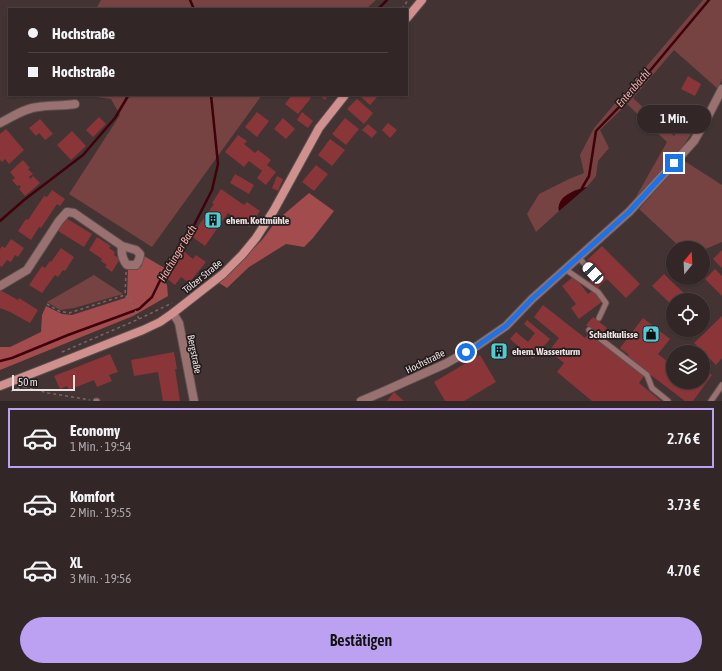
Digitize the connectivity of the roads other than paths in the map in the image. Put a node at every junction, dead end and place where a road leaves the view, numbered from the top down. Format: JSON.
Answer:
{"nodes":[{"id":1,"x":422,"y":0,"type":"edge"},
{"id":2,"x":408,"y":17,"type":"edge"},
{"id":3,"x":722,"y":89,"type":"edge"},
{"id":4,"x":344,"y":96,"type":"edge"},
{"id":5,"x":75,"y":104,"type":"dead end"},
{"id":6,"x":0,"y":122,"type":"edge"},
{"id":7,"x":122,"y":246,"type":"junction"},
{"id":8,"x":578,"y":257,"type":"junction"},
{"id":9,"x":565,"y":269,"type":"junction"},
{"id":10,"x":593,"y":273,"type":"dead end"},
{"id":11,"x":0,"y":286,"type":"edge"},
{"id":12,"x":173,"y":313,"type":"junction"},
{"id":13,"x":599,"y":318,"type":"dead end"},
{"id":14,"x":589,"y":330,"type":"dead end"},
{"id":15,"x":722,"y":385,"type":"edge"},
{"id":16,"x":0,"y":386,"type":"edge"},
{"id":17,"x":194,"y":401,"type":"edge"},
{"id":18,"x":361,"y":401,"type":"edge"},
{"id":19,"x":668,"y":401,"type":"edge"},
{"id":20,"x":711,"y":401,"type":"edge"}],
"edges":[{"from":1,"to":2,"type":"main road"},
{"from":3,"to":8,"type":"street","name":"Hochstraße"},
{"from":4,"to":12,"type":"main road","name":"Tölzer Straße"},
{"from":5,"to":6,"type":"street"},
{"from":7,"to":7,"type":"street"},
{"from":7,"to":11,"type":"street"},
{"from":8,"to":9,"type":"street","name":"Hochstraße"},
{"from":8,"to":10,"type":"lane"},
{"from":9,"to":13,"type":"lane"},
{"from":9,"to":18,"type":"street","name":"Hochstraße"},
{"from":12,"to":16,"type":"main road","name":"Tölzer Straße"},
{"from":12,"to":17,"type":"street","name":"Bergstraße"},
{"from":14,"to":19,"type":"lane"},
{"from":15,"to":20,"type":"lane"}]}
